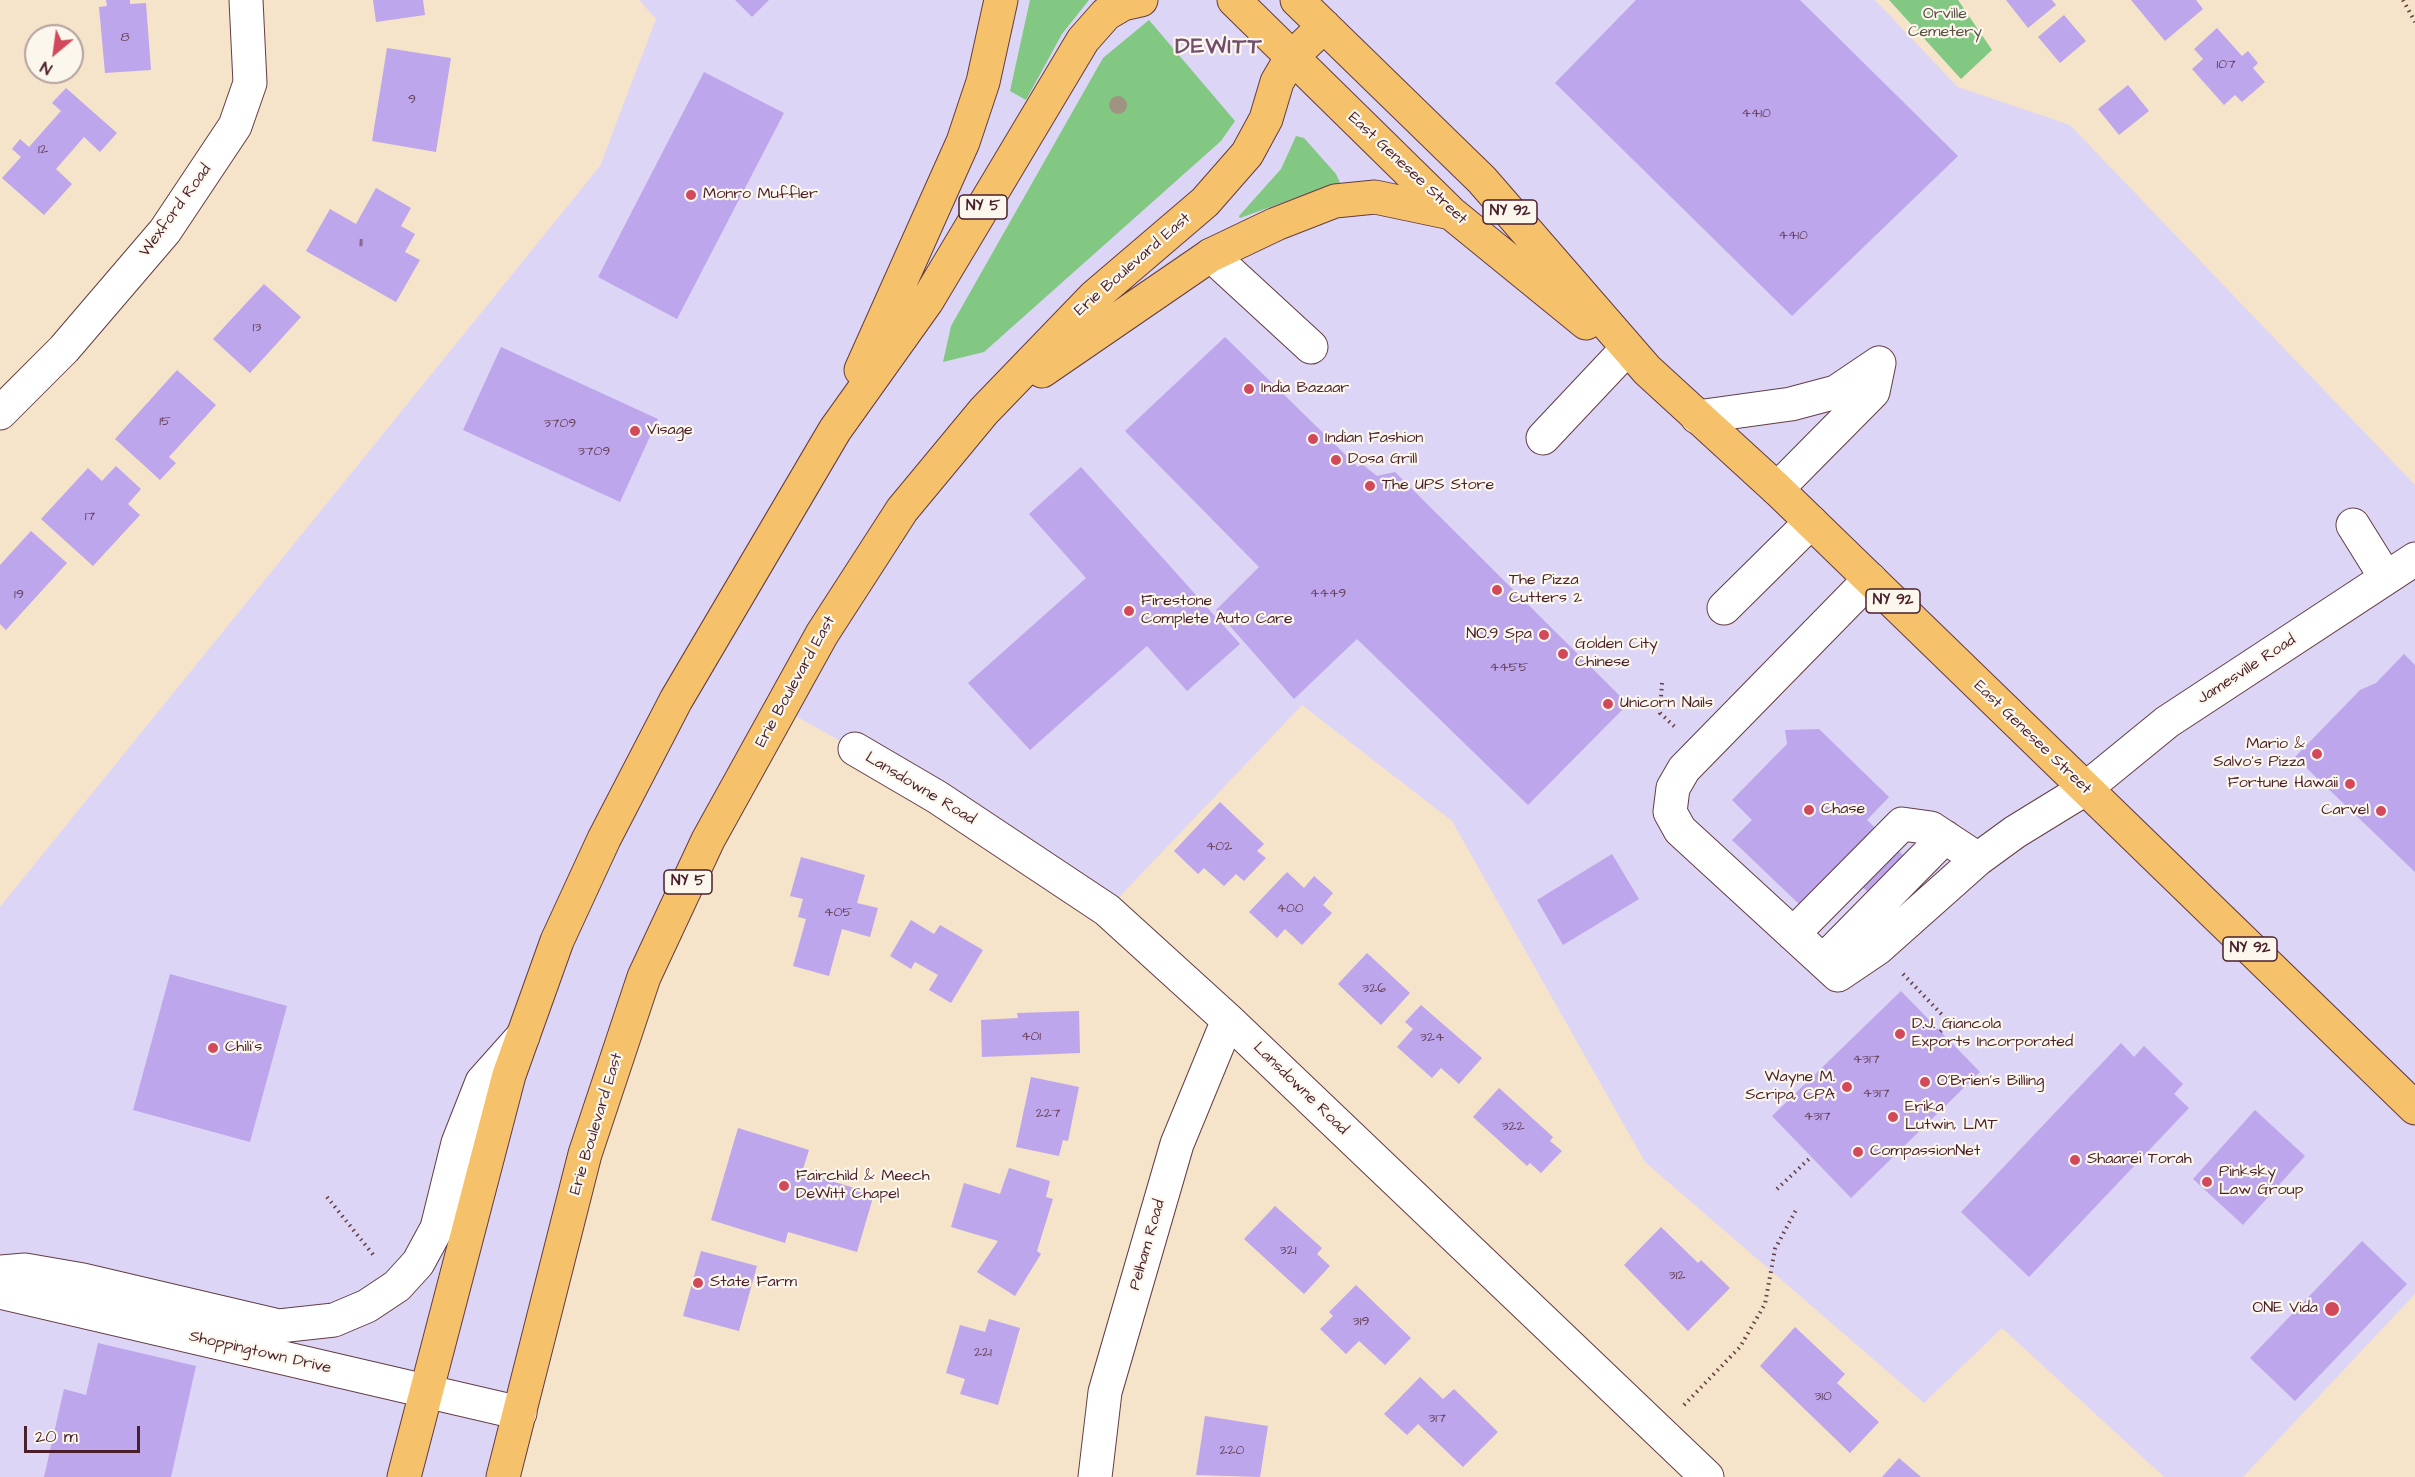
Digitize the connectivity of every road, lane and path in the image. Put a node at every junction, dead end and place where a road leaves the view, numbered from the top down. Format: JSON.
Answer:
{"nodes":[{"id":1,"x":246,"y":0,"type":"edge"},
{"id":2,"x":1001,"y":0,"type":"edge"},
{"id":3,"x":1141,"y":0,"type":"edge"},
{"id":4,"x":1234,"y":0,"type":"edge"},
{"id":5,"x":1297,"y":0,"type":"edge"},
{"id":6,"x":2403,"y":0,"type":"edge"},
{"id":7,"x":2415,"y":22,"type":"edge"},
{"id":8,"x":1324,"y":26,"type":"junction"},
{"id":9,"x":1291,"y":58,"type":"junction"},
{"id":10,"x":1451,"y":213,"type":"junction"},
{"id":11,"x":1211,"y":255,"type":"junction"},
{"id":12,"x":1311,"y":347,"type":"dead end"},
{"id":13,"x":1635,"y":362,"type":"junction"},
{"id":14,"x":984,"y":411,"type":"junction"},
{"id":15,"x":0,"y":413,"type":"edge"},
{"id":16,"x":1697,"y":417,"type":"junction"},
{"id":17,"x":835,"y":430,"type":"junction"},
{"id":18,"x":1544,"y":438,"type":"dead end"},
{"id":19,"x":1777,"y":489,"type":"junction"},
{"id":20,"x":1811,"y":522,"type":"junction"},
{"id":21,"x":2353,"y":525,"type":"dead end"},
{"id":22,"x":2415,"y":559,"type":"edge"},
{"id":23,"x":2386,"y":578,"type":"junction"},
{"id":24,"x":1870,"y":579,"type":"junction"},
{"id":25,"x":1724,"y":608,"type":"dead end"},
{"id":26,"x":1662,"y":683,"type":"dead end"},
{"id":27,"x":855,"y":749,"type":"dead end"},
{"id":28,"x":1702,"y":751,"type":"junction"},
{"id":29,"x":2085,"y":789,"type":"junction"},
{"id":30,"x":1944,"y":837,"type":"junction"},
{"id":31,"x":1978,"y":859,"type":"junction"},
{"id":32,"x":1793,"y":934,"type":"junction"},
{"id":33,"x":1823,"y":961,"type":"junction"},
{"id":34,"x":1905,"y":977,"type":"dead end"},
{"id":35,"x":1228,"y":1020,"type":"junction"},
{"id":36,"x":1940,"y":1032,"type":"dead end"},
{"id":37,"x":523,"y":1036,"type":"junction"},
{"id":38,"x":2415,"y":1108,"type":"edge"},
{"id":39,"x":1812,"y":1156,"type":"dead end"},
{"id":40,"x":1777,"y":1189,"type":"dead end"},
{"id":41,"x":327,"y":1197,"type":"dead end"},
{"id":42,"x":1796,"y":1210,"type":"dead end"},
{"id":43,"x":379,"y":1262,"type":"dead end"},
{"id":44,"x":0,"y":1272,"type":"edge"},
{"id":45,"x":0,"y":1292,"type":"edge"},
{"id":46,"x":425,"y":1390,"type":"junction"},
{"id":47,"x":520,"y":1413,"type":"junction"},
{"id":48,"x":1659,"y":1432,"type":"junction"},
{"id":49,"x":404,"y":1477,"type":"edge"},
{"id":50,"x":503,"y":1477,"type":"edge"},
{"id":51,"x":1095,"y":1477,"type":"edge"},
{"id":52,"x":1707,"y":1477,"type":"edge"}],
"edges":[{"from":1,"to":15,"type":"street","name":"Wexford Road"},
{"from":2,"to":17,"type":"main road","number":"NY 5"},
{"from":3,"to":17,"type":"main road","number":"NY 5"},
{"from":4,"to":9,"type":"main road","name":"East Genesee Street","number":"NY 92"},
{"from":5,"to":8,"type":"main road","name":"East Genesee Street"},
{"from":6,"to":7,"type":"path"},
{"from":8,"to":9,"type":"main road","name":"Erie Boulevard East","number":"NY 5"},
{"from":8,"to":13,"type":"main road","name":"East Genesee Street","number":"NY 92"},
{"from":9,"to":10,"type":"main road","name":"East Genesee Street","number":"NY 92"},
{"from":9,"to":14,"type":"main road","name":"Erie Boulevard East","number":"NY 5"},
{"from":10,"to":11,"type":"main road"},
{"from":10,"to":13,"type":"main road","name":"East Genesee Street","number":"NY 92"},
{"from":11,"to":12,"type":"street"},
{"from":11,"to":14,"type":"main road"},
{"from":13,"to":16,"type":"main road","name":"East Genesee Street","number":"NY 92"},
{"from":13,"to":18,"type":"street"},
{"from":14,"to":47,"type":"main road","name":"Erie Boulevard East","number":"NY 5"},
{"from":16,"to":19,"type":"main road","name":"East Genesee Street","number":"NY 92"},
{"from":16,"to":19,"type":"street"},
{"from":17,"to":37,"type":"main road","number":"NY 5"},
{"from":19,"to":20,"type":"main road","name":"East Genesee Street","number":"NY 92"},
{"from":20,"to":24,"type":"main road","name":"East Genesee Street","number":"NY 92"},
{"from":20,"to":25,"type":"street"},
{"from":21,"to":23,"type":"street"},
{"from":22,"to":23,"type":"street","name":"Jamesville Road"},
{"from":23,"to":29,"type":"street","name":"Jamesville Road"},
{"from":24,"to":28,"type":"street"},
{"from":24,"to":29,"type":"main road","name":"East Genesee Street","number":"NY 92"},
{"from":26,"to":28,"type":"path"},
{"from":27,"to":35,"type":"street","name":"Lansdowne Road"},
{"from":28,"to":32,"type":"street"},
{"from":29,"to":31,"type":"street","name":"Jamesville Road"},
{"from":29,"to":38,"type":"main road","name":"East Genesee Street","number":"NY 92"},
{"from":30,"to":31,"type":"street"},
{"from":30,"to":32,"type":"street"},
{"from":30,"to":33,"type":"street"},
{"from":31,"to":33,"type":"street","name":"Jamesville Road"},
{"from":32,"to":33,"type":"street"},
{"from":34,"to":36,"type":"path"},
{"from":35,"to":48,"type":"street","name":"Lansdowne Road"},
{"from":35,"to":51,"type":"street","name":"Pelham Road"},
{"from":37,"to":44,"type":"street"},
{"from":37,"to":46,"type":"main road","number":"NY 5"},
{"from":39,"to":40,"type":"path"},
{"from":41,"to":43,"type":"path"},
{"from":42,"to":48,"type":"path"},
{"from":45,"to":46,"type":"street","name":"Shoppingtown Drive"},
{"from":46,"to":47,"type":"street","name":"Shoppingtown Drive"},
{"from":46,"to":49,"type":"main road","number":"NY 5"},
{"from":47,"to":50,"type":"main road","name":"Erie Boulevard East","number":"NY 5"},
{"from":48,"to":52,"type":"street","name":"Lansdowne Road"}]}
